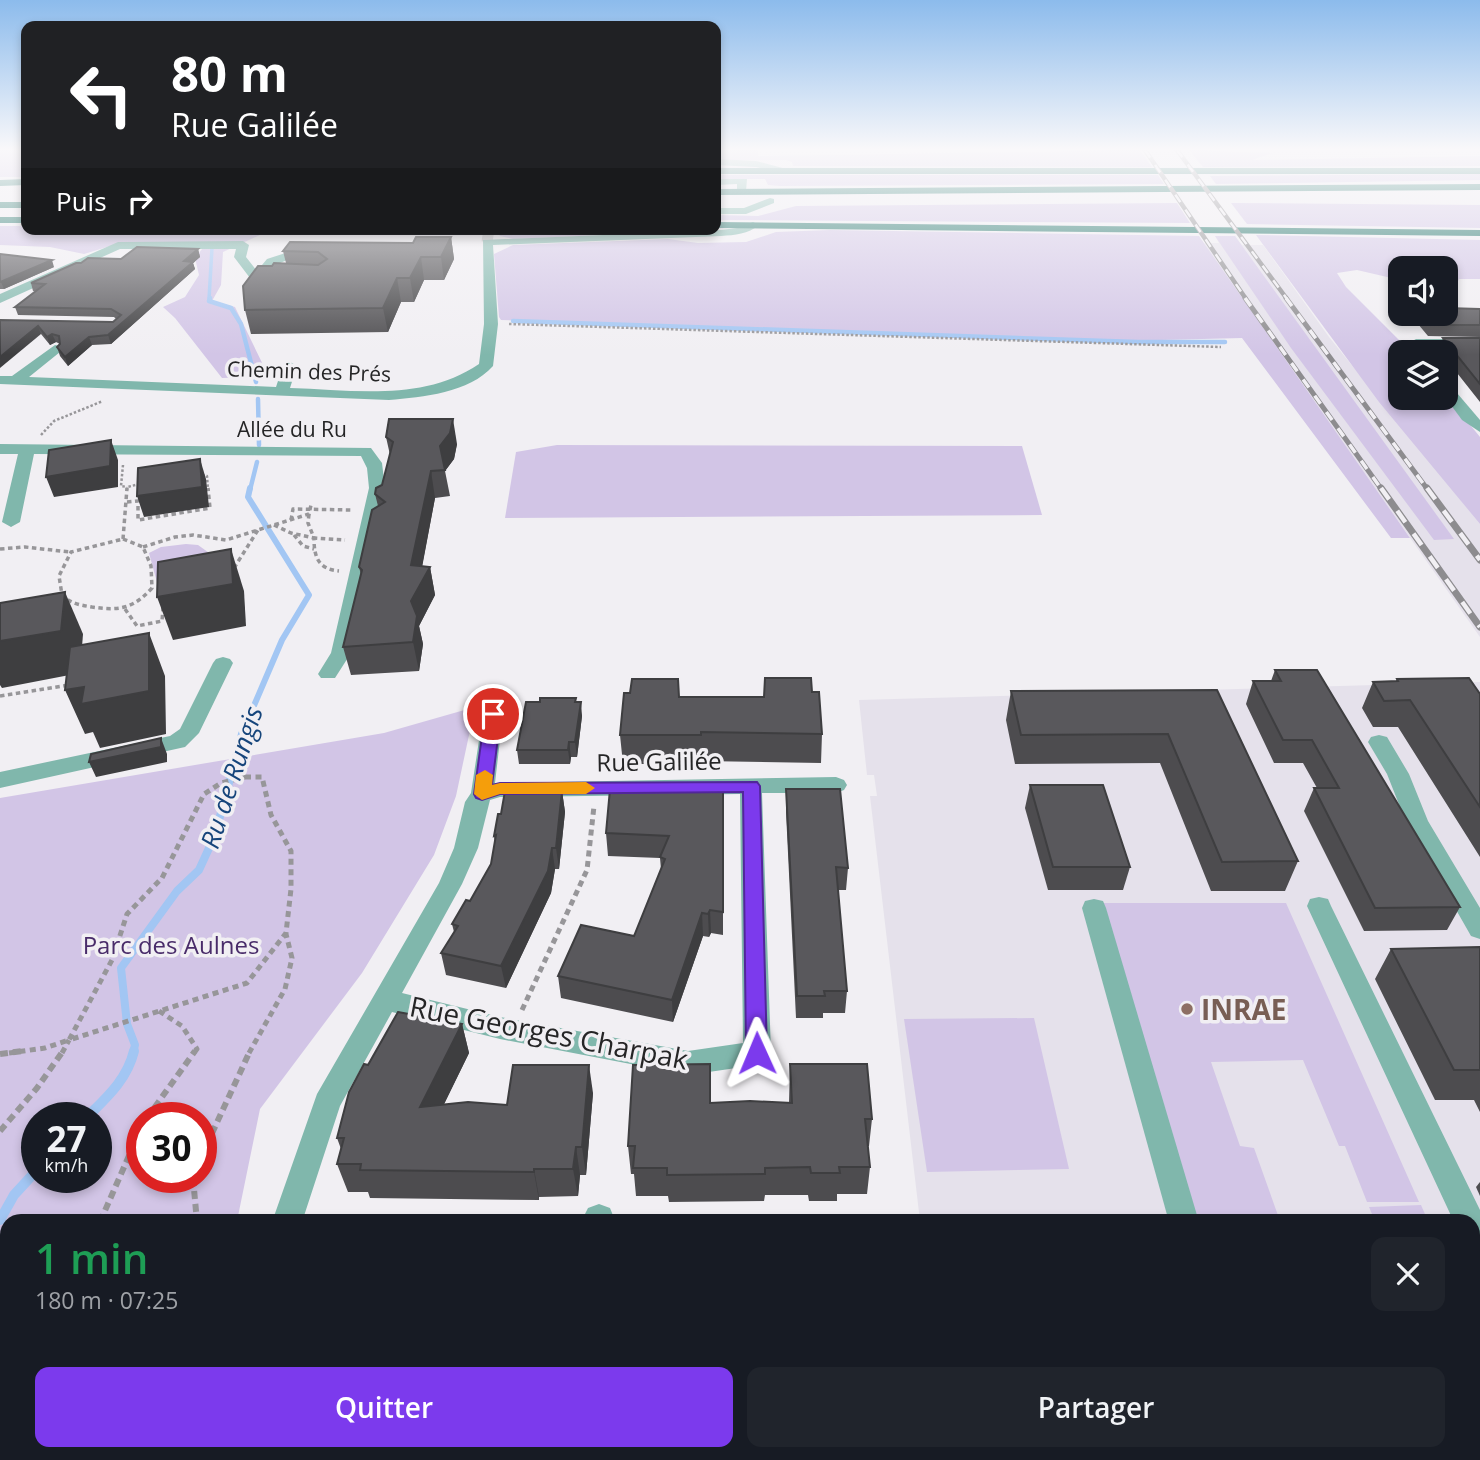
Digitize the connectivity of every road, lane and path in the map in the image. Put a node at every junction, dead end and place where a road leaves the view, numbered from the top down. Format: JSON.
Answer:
{"nodes":[{"id":1,"x":0,"y":220,"type":"edge"},
{"id":2,"x":21,"y":220,"type":"edge"},
{"id":3,"x":721,"y":225,"type":"edge"},
{"id":4,"x":753,"y":225,"type":"junction"},
{"id":5,"x":721,"y":233,"type":"edge"},
{"id":6,"x":1480,"y":233,"type":"edge"},
{"id":7,"x":669,"y":235,"type":"edge"},
{"id":8,"x":300,"y":251,"type":"edge"},
{"id":9,"x":257,"y":279,"type":"junction"},
{"id":10,"x":297,"y":281,"type":"edge"},
{"id":11,"x":0,"y":299,"type":"edge"},
{"id":12,"x":491,"y":324,"type":"junction"},
{"id":13,"x":1480,"y":343,"type":"edge"},
{"id":14,"x":1458,"y":345,"type":"edge"},
{"id":15,"x":1221,"y":347,"type":"dead end"},
{"id":16,"x":55,"y":349,"type":"edge"},
{"id":17,"x":290,"y":366,"type":"dead end"},
{"id":18,"x":0,"y":380,"type":"edge"},
{"id":19,"x":16,"y":380,"type":"junction"},
{"id":20,"x":127,"y":385,"type":"junction"},
{"id":21,"x":282,"y":391,"type":"junction"},
{"id":22,"x":1458,"y":405,"type":"edge"},
{"id":23,"x":1480,"y":427,"type":"edge"},
{"id":24,"x":0,"y":449,"type":"edge"},
{"id":25,"x":29,"y":449,"type":"junction"},
{"id":26,"x":201,"y":474,"type":"edge"},
{"id":27,"x":150,"y":480,"type":"edge"},
{"id":28,"x":127,"y":502,"type":"junction"},
{"id":29,"x":311,"y":507,"type":"junction"},
{"id":30,"x":373,"y":513,"type":"junction"},
{"id":31,"x":309,"y":514,"type":"junction"},
{"id":32,"x":290,"y":521,"type":"junction"},
{"id":33,"x":11,"y":522,"type":"dead end"},
{"id":34,"x":273,"y":525,"type":"junction"},
{"id":35,"x":261,"y":529,"type":"junction"},
{"id":36,"x":291,"y":533,"type":"junction"},
{"id":37,"x":367,"y":537,"type":"junction"},
{"id":38,"x":314,"y":538,"type":"junction"},
{"id":39,"x":123,"y":539,"type":"junction"},
{"id":40,"x":143,"y":547,"type":"junction"},
{"id":41,"x":314,"y":549,"type":"junction"},
{"id":42,"x":0,"y":550,"type":"edge"},
{"id":43,"x":71,"y":552,"type":"junction"},
{"id":44,"x":359,"y":570,"type":"junction"},
{"id":45,"x":223,"y":573,"type":"edge"},
{"id":46,"x":164,"y":600,"type":"edge"},
{"id":47,"x":125,"y":609,"type":"junction"},
{"id":48,"x":137,"y":626,"type":"junction"},
{"id":49,"x":136,"y":637,"type":"edge"},
{"id":50,"x":223,"y":663,"type":"dead end"},
{"id":51,"x":328,"y":674,"type":"dead end"},
{"id":52,"x":78,"y":682,"type":"edge"},
{"id":53,"x":0,"y":696,"type":"edge"},
{"id":54,"x":493,"y":714,"type":"dead end"},
{"id":55,"x":1379,"y":742,"type":"dead end"},
{"id":56,"x":0,"y":780,"type":"edge"},
{"id":57,"x":836,"y":785,"type":"dead end"},
{"id":58,"x":751,"y":786,"type":"junction"},
{"id":59,"x":596,"y":788,"type":"junction"},
{"id":60,"x":482,"y":794,"type":"junction"},
{"id":61,"x":1319,"y":906,"type":"dead end"},
{"id":62,"x":1094,"y":908,"type":"dead end"},
{"id":63,"x":1480,"y":929,"type":"edge"},
{"id":64,"x":286,"y":933,"type":"junction"},
{"id":65,"x":383,"y":999,"type":"junction"},
{"id":66,"x":158,"y":1010,"type":"junction"},
{"id":67,"x":513,"y":1030,"type":"junction"},
{"id":68,"x":69,"y":1041,"type":"junction"},
{"id":69,"x":0,"y":1054,"type":"edge"},
{"id":70,"x":157,"y":1102,"type":"edge"},
{"id":71,"x":217,"y":1122,"type":"edge"},
{"id":72,"x":0,"y":1130,"type":"edge"},
{"id":73,"x":126,"y":1159,"type":"edge"},
{"id":74,"x":194,"y":1193,"type":"edge"},
{"id":75,"x":103,"y":1214,"type":"edge"},
{"id":76,"x":196,"y":1214,"type":"edge"},
{"id":77,"x":290,"y":1214,"type":"edge"},
{"id":78,"x":1182,"y":1214,"type":"edge"},
{"id":79,"x":1466,"y":1214,"type":"edge"}],
"edges":[{"from":1,"to":2,"type":"highway"},
{"from":3,"to":4,"type":"highway"},
{"from":4,"to":5,"type":"street","name":"Chemin des Prés"},
{"from":4,"to":6,"type":"highway"},
{"from":7,"to":12,"type":"street","name":"Chemin des Prés"},
{"from":8,"to":9,"type":"street"},
{"from":9,"to":10,"type":"street"},
{"from":9,"to":11,"type":"street"},
{"from":12,"to":15,"type":"path"},
{"from":12,"to":21,"type":"street","name":"Chemin des Prés"},
{"from":13,"to":14,"type":"street"},
{"from":16,"to":19,"type":"street"},
{"from":17,"to":21,"type":"street"},
{"from":18,"to":19,"type":"street","name":"Chemin des Prés"},
{"from":19,"to":20,"type":"street","name":"Chemin des Prés"},
{"from":20,"to":21,"type":"street","name":"Chemin des Prés"},
{"from":20,"to":25,"type":"path"},
{"from":22,"to":23,"type":"street"},
{"from":24,"to":25,"type":"street","name":"Allée du Ru"},
{"from":25,"to":30,"type":"street","name":"Allée du Ru"},
{"from":25,"to":33,"type":"street"},
{"from":26,"to":28,"type":"path"},
{"from":27,"to":28,"type":"path"},
{"from":28,"to":39,"type":"path"},
{"from":29,"to":30,"type":"path"},
{"from":29,"to":31,"type":"path"},
{"from":29,"to":32,"type":"path"},
{"from":30,"to":37,"type":"street","name":"Allée du Ru"},
{"from":31,"to":32,"type":"path"},
{"from":31,"to":38,"type":"path"},
{"from":32,"to":34,"type":"path"},
{"from":34,"to":35,"type":"path"},
{"from":34,"to":36,"type":"path"},
{"from":35,"to":40,"type":"path"},
{"from":35,"to":45,"type":"path"},
{"from":36,"to":38,"type":"path"},
{"from":36,"to":41,"type":"path"},
{"from":37,"to":38,"type":"path"},
{"from":37,"to":44,"type":"street","name":"Allée du Ru"},
{"from":38,"to":41,"type":"path"},
{"from":39,"to":40,"type":"path"},
{"from":39,"to":43,"type":"path"},
{"from":40,"to":47,"type":"path"},
{"from":41,"to":44,"type":"path"},
{"from":42,"to":43,"type":"path"},
{"from":43,"to":47,"type":"path"},
{"from":44,"to":51,"type":"street","name":"Allée du Ru"},
{"from":46,"to":48,"type":"path"},
{"from":47,"to":48,"type":"path"},
{"from":48,"to":49,"type":"path"},
{"from":50,"to":56,"type":"street"},
{"from":52,"to":53,"type":"path"},
{"from":54,"to":60,"type":"street"},
{"from":55,"to":63,"type":"street"},
{"from":57,"to":58,"type":"street","name":"Rue Galilée"},
{"from":58,"to":59,"type":"street","name":"Rue Galilée"},
{"from":58,"to":67,"type":"street","name":"Rue Georges Charpak"},
{"from":59,"to":60,"type":"street","name":"Rue Galilée"},
{"from":59,"to":67,"type":"path"},
{"from":60,"to":65,"type":"street"},
{"from":61,"to":79,"type":"street"},
{"from":62,"to":78,"type":"street"},
{"from":64,"to":66,"type":"path"},
{"from":64,"to":68,"type":"path"},
{"from":64,"to":71,"type":"path"},
{"from":65,"to":67,"type":"street","name":"Rue Georges Charpak"},
{"from":65,"to":77,"type":"street"},
{"from":66,"to":68,"type":"path"},
{"from":66,"to":70,"type":"path"},
{"from":68,"to":69,"type":"path"},
{"from":68,"to":72,"type":"path"},
{"from":73,"to":75,"type":"path"},
{"from":74,"to":76,"type":"path"}]}
